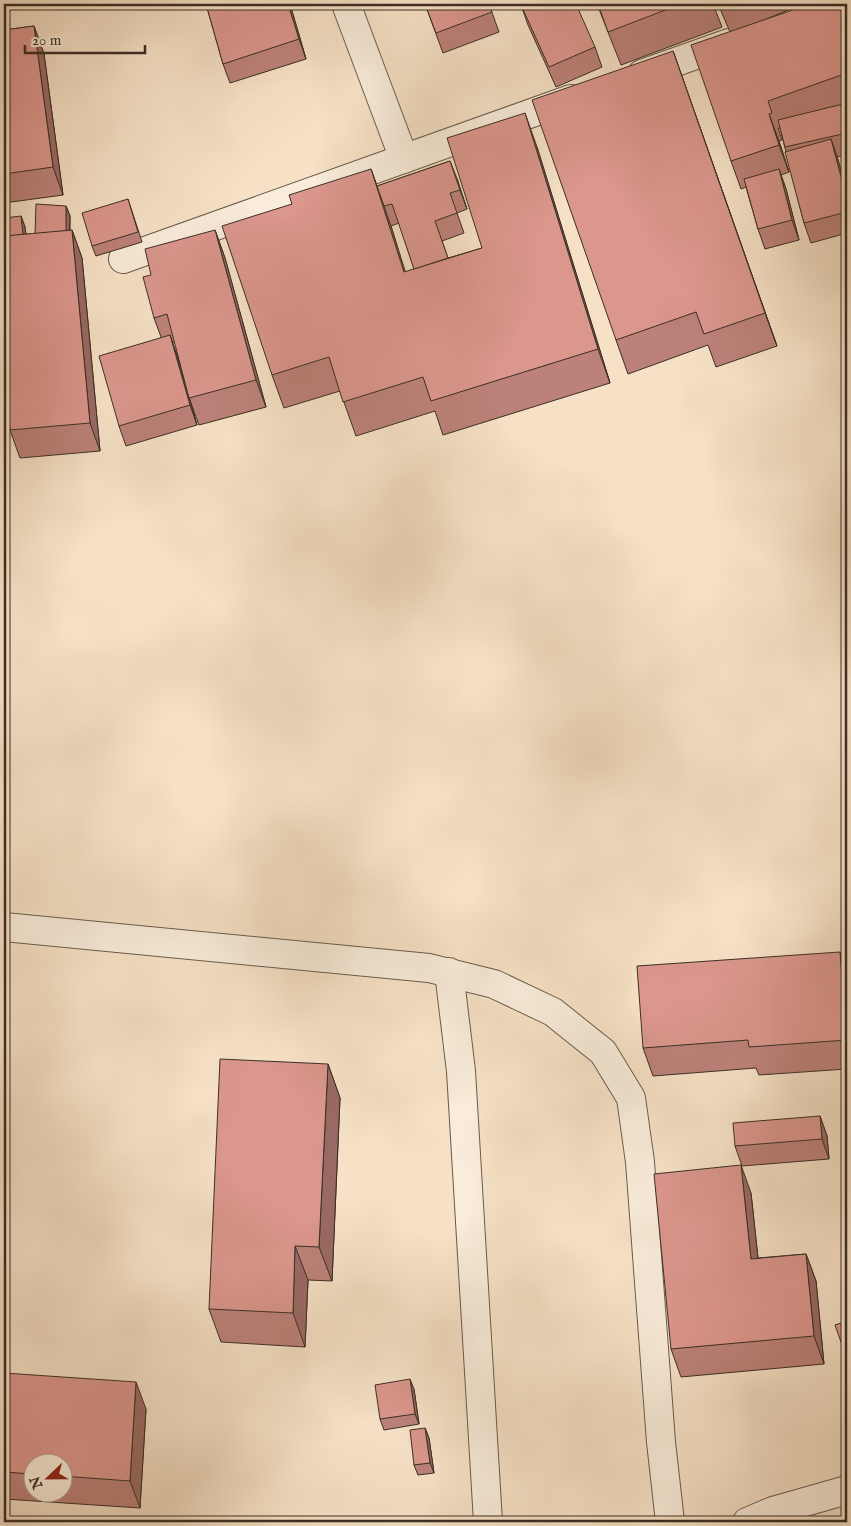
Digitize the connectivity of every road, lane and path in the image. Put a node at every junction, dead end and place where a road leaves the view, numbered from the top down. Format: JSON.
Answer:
{"nodes":[{"id":1,"x":346,"y":4,"type":"edge"},
{"id":2,"x":749,"y":36,"type":"edge"},
{"id":3,"x":618,"y":83,"type":"edge"},
{"id":4,"x":590,"y":93,"type":"edge"},
{"id":5,"x":404,"y":159,"type":"junction"},
{"id":6,"x":123,"y":259,"type":"dead end"},
{"id":7,"x":4,"y":927,"type":"edge"},
{"id":8,"x":449,"y":972,"type":"junction"},
{"id":9,"x":847,"y":1490,"type":"edge"},
{"id":10,"x":488,"y":1522,"type":"edge"},
{"id":11,"x":670,"y":1522,"type":"edge"},
{"id":12,"x":747,"y":1522,"type":"edge"}],
"edges":[{"from":1,"to":5,"type":"street"},
{"from":2,"to":3,"type":"street"},
{"from":4,"to":5,"type":"street"},
{"from":5,"to":6,"type":"street"},
{"from":7,"to":8,"type":"street"},
{"from":8,"to":10,"type":"street"},
{"from":8,"to":11,"type":"street"},
{"from":9,"to":12,"type":"street"}]}
